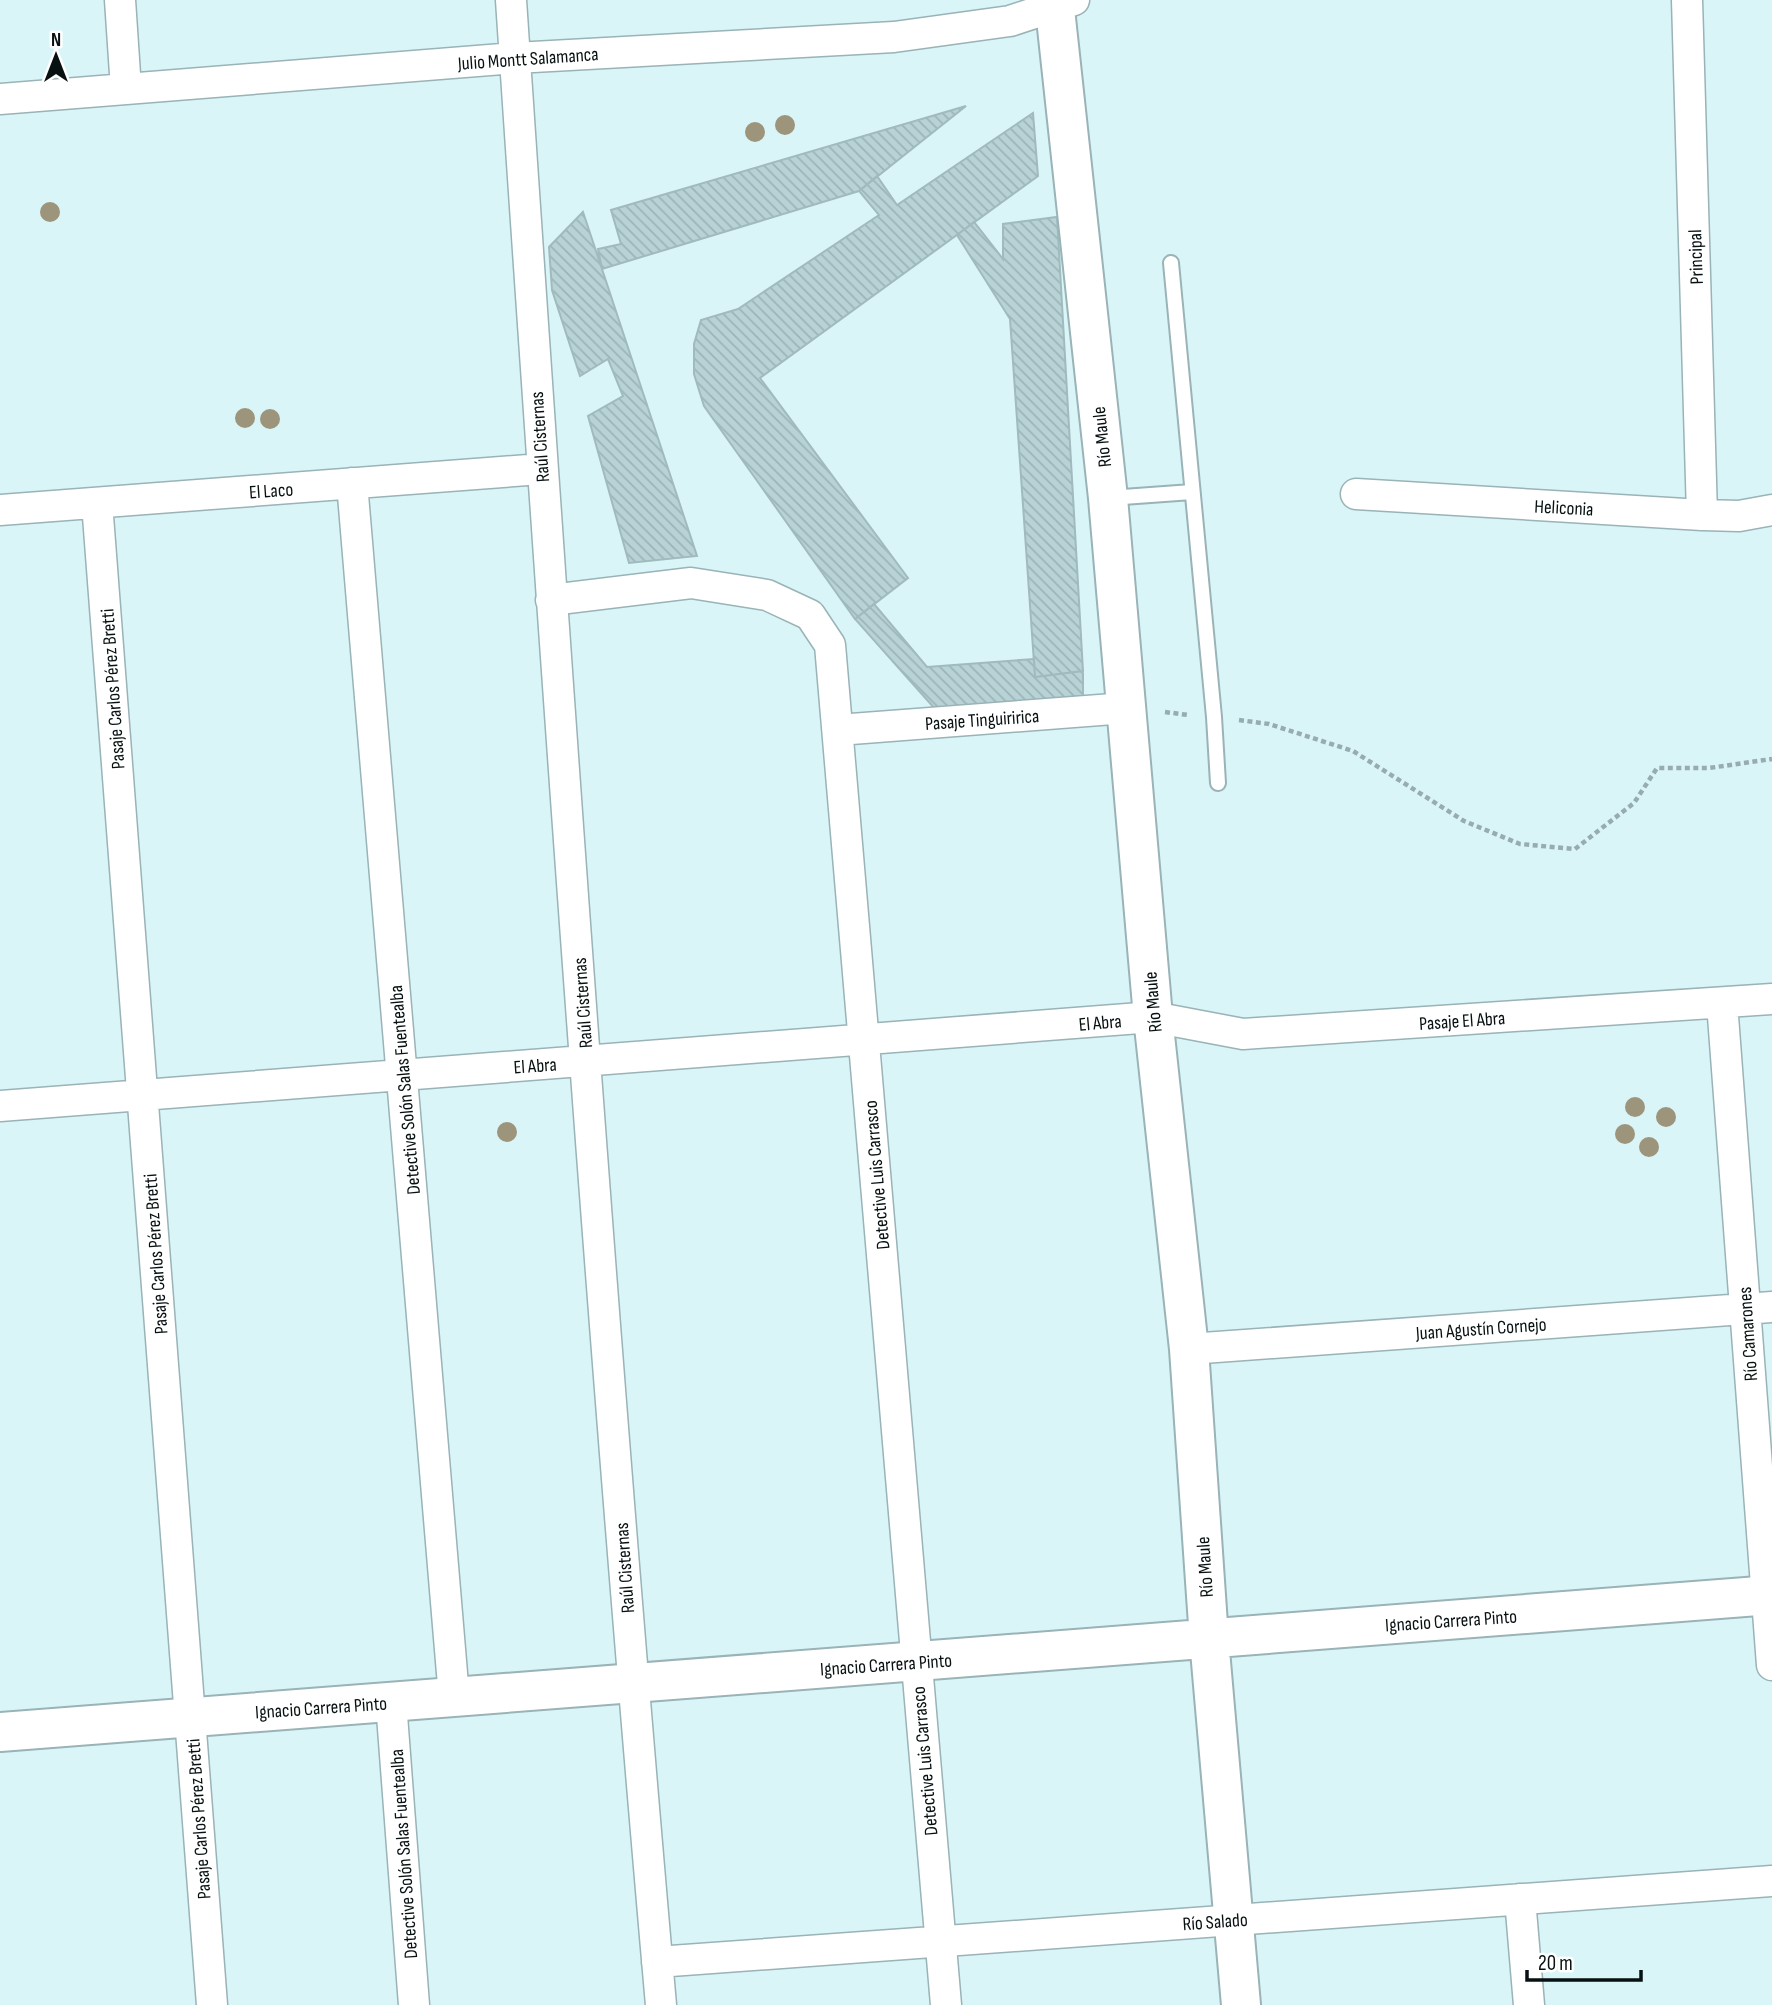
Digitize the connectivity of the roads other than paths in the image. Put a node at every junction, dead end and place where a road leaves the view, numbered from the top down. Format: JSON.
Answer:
{"nodes":[{"id":1,"x":120,"y":0,"type":"edge"},
{"id":2,"x":511,"y":0,"type":"edge"},
{"id":3,"x":1687,"y":0,"type":"edge"},
{"id":4,"x":1061,"y":2,"type":"edge"},
{"id":5,"x":515,"y":58,"type":"junction"},
{"id":6,"x":126,"y":89,"type":"junction"},
{"id":7,"x":0,"y":99,"type":"edge"},
{"id":8,"x":1171,"y":263,"type":"dead end"},
{"id":9,"x":541,"y":469,"type":"junction"},
{"id":10,"x":352,"y":483,"type":"junction"},
{"id":11,"x":1192,"y":492,"type":"junction"},
{"id":12,"x":1356,"y":494,"type":"dead end"},
{"id":13,"x":1108,"y":498,"type":"junction"},
{"id":14,"x":97,"y":503,"type":"junction"},
{"id":15,"x":0,"y":510,"type":"edge"},
{"id":16,"x":1772,"y":510,"type":"edge"},
{"id":17,"x":1702,"y":515,"type":"junction"},
{"id":18,"x":551,"y":600,"type":"junction"},
{"id":19,"x":1126,"y":708,"type":"junction"},
{"id":20,"x":838,"y":730,"type":"junction"},
{"id":21,"x":1218,"y":783,"type":"dead end"},
{"id":22,"x":1772,"y":999,"type":"edge"},
{"id":23,"x":1722,"y":1003,"type":"junction"},
{"id":24,"x":1153,"y":1017,"type":"junction"},
{"id":25,"x":865,"y":1041,"type":"junction"},
{"id":26,"x":586,"y":1061,"type":"junction"},
{"id":27,"x":403,"y":1075,"type":"junction"},
{"id":28,"x":143,"y":1095,"type":"junction"},
{"id":29,"x":0,"y":1106,"type":"edge"},
{"id":30,"x":1759,"y":1308,"type":"edge"},
{"id":31,"x":1189,"y":1349,"type":"junction"},
{"id":32,"x":1769,"y":1595,"type":"edge"},
{"id":33,"x":1209,"y":1639,"type":"junction"},
{"id":34,"x":915,"y":1661,"type":"junction"},
{"id":35,"x":1772,"y":1665,"type":"edge"},
{"id":36,"x":633,"y":1683,"type":"junction"},
{"id":37,"x":454,"y":1697,"type":"junction"},
{"id":38,"x":391,"y":1702,"type":"junction"},
{"id":39,"x":191,"y":1717,"type":"junction"},
{"id":40,"x":0,"y":1732,"type":"edge"},
{"id":41,"x":1772,"y":1881,"type":"edge"},
{"id":42,"x":1520,"y":1899,"type":"junction"},
{"id":43,"x":1234,"y":1920,"type":"junction"},
{"id":44,"x":941,"y":1941,"type":"junction"},
{"id":45,"x":657,"y":1962,"type":"junction"},
{"id":46,"x":212,"y":2005,"type":"edge"},
{"id":47,"x":414,"y":2005,"type":"edge"},
{"id":48,"x":661,"y":2005,"type":"edge"},
{"id":49,"x":946,"y":2005,"type":"edge"},
{"id":50,"x":1241,"y":2005,"type":"edge"},
{"id":51,"x":1529,"y":2005,"type":"edge"}],
"edges":[{"from":1,"to":6,"type":"street"},
{"from":2,"to":5,"type":"street","name":"Raúl Cisternas"},
{"from":3,"to":17,"type":"street","name":"Principal"},
{"from":4,"to":5,"type":"street","name":"Julio Montt Salamanca"},
{"from":4,"to":13,"type":"street","name":"Río Maule"},
{"from":5,"to":6,"type":"street","name":"Julio Montt Salamanca"},
{"from":5,"to":9,"type":"street","name":"Raúl Cisternas"},
{"from":6,"to":7,"type":"street","name":"Julio Montt Salamanca"},
{"from":8,"to":11,"type":"lane"},
{"from":9,"to":10,"type":"street","name":"El Laco"},
{"from":9,"to":18,"type":"street","name":"Raúl Cisternas"},
{"from":10,"to":14,"type":"street","name":"El Laco"},
{"from":10,"to":27,"type":"street","name":"Detective Solón Salas Fuentealba"},
{"from":11,"to":13,"type":"lane"},
{"from":11,"to":21,"type":"lane"},
{"from":12,"to":17,"type":"street","name":"Heliconia"},
{"from":13,"to":19,"type":"street","name":"Río Maule"},
{"from":14,"to":15,"type":"street","name":"El Laco"},
{"from":14,"to":28,"type":"street","name":"Pasaje Carlos Pérez Bretti"},
{"from":16,"to":17,"type":"street","name":"Heliconia"},
{"from":18,"to":20,"type":"street","name":"Detective Luis Carrasco"},
{"from":18,"to":26,"type":"street","name":"Raúl Cisternas"},
{"from":19,"to":20,"type":"street","name":"Pasaje Tinguiririca"},
{"from":19,"to":24,"type":"street","name":"Río Maule"},
{"from":20,"to":25,"type":"street","name":"Detective Luis Carrasco"},
{"from":22,"to":23,"type":"street","name":"Pasaje El Abra"},
{"from":23,"to":24,"type":"street","name":"Pasaje El Abra"},
{"from":23,"to":30,"type":"street","name":"Río Camarones"},
{"from":24,"to":25,"type":"street","name":"El Abra"},
{"from":24,"to":31,"type":"street","name":"Río Maule"},
{"from":25,"to":26,"type":"street","name":"El Abra"},
{"from":25,"to":34,"type":"street","name":"Detective Luis Carrasco"},
{"from":26,"to":27,"type":"street","name":"El Abra"},
{"from":26,"to":36,"type":"street","name":"Raúl Cisternas"},
{"from":27,"to":28,"type":"street","name":"El Abra"},
{"from":27,"to":37,"type":"street","name":"Detective Solón Salas Fuentealba"},
{"from":28,"to":29,"type":"street","name":"El Abra"},
{"from":28,"to":39,"type":"street","name":"Pasaje Carlos Pérez Bretti"},
{"from":30,"to":31,"type":"street","name":"Juan Agustín Cornejo"},
{"from":30,"to":32,"type":"street","name":"Río Camarones"},
{"from":31,"to":33,"type":"street","name":"Río Maule"},
{"from":32,"to":33,"type":"street","name":"Ignacio Carrera Pinto"},
{"from":32,"to":35,"type":"street","name":"Río Camarones"},
{"from":33,"to":34,"type":"street","name":"Ignacio Carrera Pinto"},
{"from":33,"to":43,"type":"street","name":"Río Maule"},
{"from":34,"to":36,"type":"street","name":"Ignacio Carrera Pinto"},
{"from":34,"to":44,"type":"street","name":"Detective Luis Carrasco"},
{"from":36,"to":37,"type":"street","name":"Ignacio Carrera Pinto"},
{"from":36,"to":45,"type":"street","name":"Raúl Cisternas"},
{"from":37,"to":38,"type":"street","name":"Ignacio Carrera Pinto"},
{"from":38,"to":39,"type":"street","name":"Ignacio Carrera Pinto"},
{"from":38,"to":47,"type":"street","name":"Detective Solón Salas Fuentealba"},
{"from":39,"to":40,"type":"street","name":"Ignacio Carrera Pinto"},
{"from":39,"to":46,"type":"street","name":"Pasaje Carlos Pérez Bretti"},
{"from":41,"to":42,"type":"street","name":"Río Salado"},
{"from":42,"to":43,"type":"street","name":"Río Salado"},
{"from":42,"to":51,"type":"street"},
{"from":43,"to":44,"type":"street","name":"Río Salado"},
{"from":43,"to":50,"type":"street","name":"Río Maule"},
{"from":44,"to":45,"type":"street","name":"Río Salado"},
{"from":44,"to":49,"type":"street","name":"Detective Luis Carrasco"},
{"from":45,"to":48,"type":"street","name":"Raúl Cisternas"}]}
